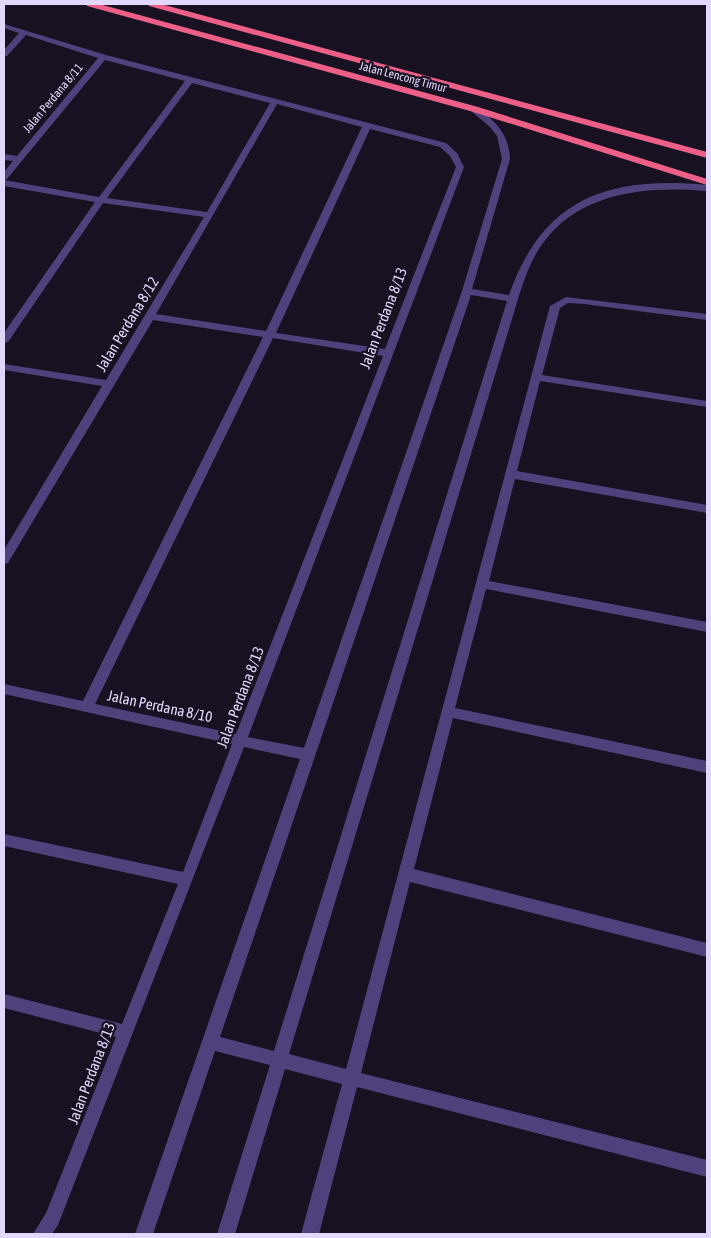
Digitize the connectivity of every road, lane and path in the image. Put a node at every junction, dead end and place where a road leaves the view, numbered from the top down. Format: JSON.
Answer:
{"nodes":[{"id":1,"x":90,"y":4,"type":"edge"},
{"id":2,"x":152,"y":4,"type":"edge"},
{"id":3,"x":4,"y":26,"type":"edge"},
{"id":4,"x":24,"y":33,"type":"junction"},
{"id":5,"x":4,"y":54,"type":"edge"},
{"id":6,"x":103,"y":58,"type":"junction"},
{"id":7,"x":190,"y":80,"type":"junction"},
{"id":8,"x":274,"y":102,"type":"junction"},
{"id":9,"x":474,"y":109,"type":"junction"},
{"id":10,"x":367,"y":126,"type":"junction"},
{"id":11,"x":707,"y":155,"type":"edge"},
{"id":12,"x":4,"y":157,"type":"edge"},
{"id":13,"x":19,"y":159,"type":"junction"},
{"id":14,"x":4,"y":177,"type":"edge"},
{"id":15,"x":707,"y":182,"type":"edge"},
{"id":16,"x":4,"y":183,"type":"edge"},
{"id":17,"x":707,"y":188,"type":"edge"},
{"id":18,"x":101,"y":200,"type":"junction"},
{"id":19,"x":210,"y":215,"type":"junction"},
{"id":20,"x":466,"y":291,"type":"junction"},
{"id":21,"x":513,"y":299,"type":"junction"},
{"id":22,"x":149,"y":316,"type":"junction"},
{"id":23,"x":707,"y":317,"type":"edge"},
{"id":24,"x":269,"y":336,"type":"junction"},
{"id":25,"x":4,"y":340,"type":"edge"},
{"id":26,"x":387,"y":353,"type":"junction"},
{"id":27,"x":4,"y":367,"type":"edge"},
{"id":28,"x":536,"y":377,"type":"junction"},
{"id":29,"x":108,"y":384,"type":"junction"},
{"id":30,"x":707,"y":404,"type":"edge"},
{"id":31,"x":510,"y":474,"type":"junction"},
{"id":32,"x":707,"y":509,"type":"edge"},
{"id":33,"x":4,"y":560,"type":"edge"},
{"id":34,"x":483,"y":584,"type":"junction"},
{"id":35,"x":707,"y":627,"type":"edge"},
{"id":36,"x":4,"y":689,"type":"edge"},
{"id":37,"x":87,"y":706,"type":"junction"},
{"id":38,"x":449,"y":712,"type":"junction"},
{"id":39,"x":241,"y":740,"type":"junction"},
{"id":40,"x":308,"y":754,"type":"junction"},
{"id":41,"x":707,"y":767,"type":"edge"},
{"id":42,"x":4,"y":840,"type":"edge"},
{"id":43,"x":406,"y":874,"type":"junction"},
{"id":44,"x":187,"y":880,"type":"junction"},
{"id":45,"x":707,"y":950,"type":"edge"},
{"id":46,"x":4,"y":1001,"type":"edge"},
{"id":47,"x":125,"y":1032,"type":"junction"},
{"id":48,"x":210,"y":1042,"type":"junction"},
{"id":49,"x":279,"y":1060,"type":"junction"},
{"id":50,"x":351,"y":1079,"type":"junction"},
{"id":51,"x":707,"y":1169,"type":"edge"},
{"id":52,"x":42,"y":1234,"type":"edge"},
{"id":53,"x":144,"y":1234,"type":"edge"},
{"id":54,"x":226,"y":1234,"type":"edge"},
{"id":55,"x":310,"y":1234,"type":"edge"}],
"edges":[{"from":1,"to":9,"type":"highway","name":"Jalan Lencong Timur"},
{"from":2,"to":11,"type":"highway","name":"Jalan Lencong Timur"},
{"from":3,"to":4,"type":"street"},
{"from":4,"to":5,"type":"street"},
{"from":4,"to":6,"type":"street"},
{"from":6,"to":7,"type":"street"},
{"from":6,"to":13,"type":"street","name":"Jalan Perdana 8/11"},
{"from":7,"to":8,"type":"street"},
{"from":7,"to":18,"type":"street"},
{"from":8,"to":10,"type":"street"},
{"from":8,"to":19,"type":"street","name":"Jalan Perdana 8/12"},
{"from":9,"to":15,"type":"highway","name":"Jalan Lencong Timur"},
{"from":9,"to":20,"type":"street"},
{"from":10,"to":24,"type":"street"},
{"from":10,"to":26,"type":"street","name":"Jalan Perdana 8/13"},
{"from":12,"to":13,"type":"street"},
{"from":13,"to":14,"type":"street","name":"Jalan Perdana 8/11"},
{"from":16,"to":18,"type":"street"},
{"from":17,"to":21,"type":"street"},
{"from":18,"to":19,"type":"street"},
{"from":18,"to":25,"type":"street"},
{"from":19,"to":22,"type":"street","name":"Jalan Perdana 8/12"},
{"from":20,"to":21,"type":"street"},
{"from":20,"to":40,"type":"street"},
{"from":21,"to":49,"type":"street"},
{"from":22,"to":24,"type":"street"},
{"from":22,"to":29,"type":"street","name":"Jalan Perdana 8/12"},
{"from":23,"to":28,"type":"street"},
{"from":24,"to":26,"type":"street"},
{"from":24,"to":37,"type":"street"},
{"from":26,"to":39,"type":"street","name":"Jalan Perdana 8/13"},
{"from":27,"to":29,"type":"street"},
{"from":28,"to":30,"type":"street"},
{"from":28,"to":31,"type":"street"},
{"from":29,"to":33,"type":"street","name":"Jalan Perdana 8/12"},
{"from":31,"to":32,"type":"street"},
{"from":31,"to":34,"type":"street"},
{"from":34,"to":35,"type":"street"},
{"from":34,"to":38,"type":"street"},
{"from":36,"to":37,"type":"street","name":"Jalan Perdana 8/10"},
{"from":37,"to":39,"type":"street","name":"Jalan Perdana 8/10"},
{"from":38,"to":41,"type":"street"},
{"from":38,"to":43,"type":"street"},
{"from":39,"to":40,"type":"street","name":"Jalan Perdana 8/10"},
{"from":39,"to":44,"type":"street","name":"Jalan Perdana 8/13"},
{"from":40,"to":48,"type":"street"},
{"from":42,"to":44,"type":"street"},
{"from":43,"to":45,"type":"street"},
{"from":43,"to":50,"type":"street"},
{"from":44,"to":47,"type":"street","name":"Jalan Perdana 8/13"},
{"from":46,"to":47,"type":"street"},
{"from":47,"to":52,"type":"street","name":"Jalan Perdana 8/13"},
{"from":48,"to":49,"type":"street"},
{"from":48,"to":53,"type":"street"},
{"from":49,"to":50,"type":"street"},
{"from":49,"to":54,"type":"street"},
{"from":50,"to":51,"type":"street"},
{"from":50,"to":55,"type":"street"}]}
